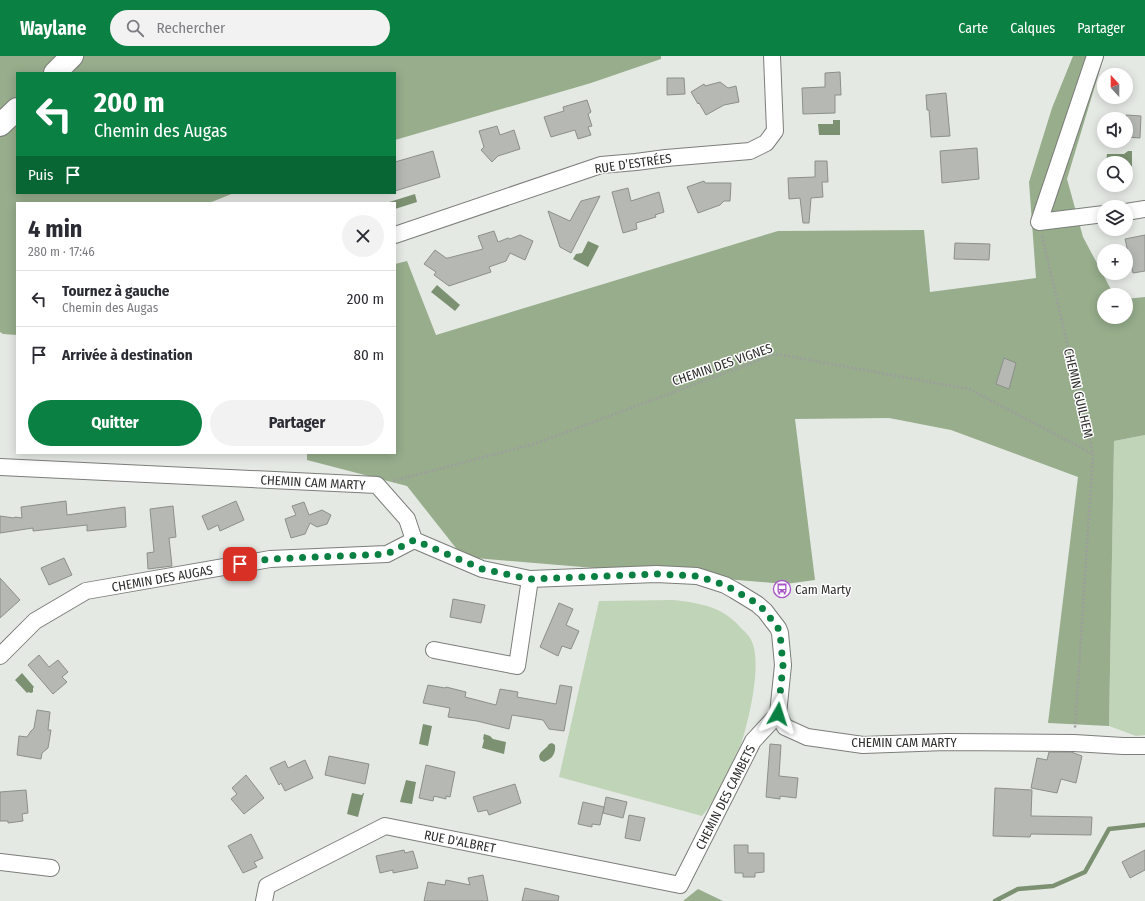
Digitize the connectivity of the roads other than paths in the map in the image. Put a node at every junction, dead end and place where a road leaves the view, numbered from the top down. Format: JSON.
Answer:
{"nodes":[{"id":1,"x":72,"y":56,"type":"edge"},
{"id":2,"x":772,"y":56,"type":"edge"},
{"id":3,"x":1095,"y":56,"type":"edge"},
{"id":4,"x":56,"y":72,"type":"edge"},
{"id":5,"x":16,"y":110,"type":"edge"},
{"id":6,"x":0,"y":125,"type":"edge"},
{"id":7,"x":1145,"y":209,"type":"edge"},
{"id":8,"x":1133,"y":211,"type":"edge"},
{"id":9,"x":1097,"y":215,"type":"edge"},
{"id":10,"x":396,"y":235,"type":"edge"},
{"id":11,"x":0,"y":467,"type":"edge"},
{"id":12,"x":414,"y":540,"type":"junction"},
{"id":13,"x":530,"y":579,"type":"junction"},
{"id":14,"x":434,"y":650,"type":"dead end"},
{"id":15,"x":0,"y":656,"type":"edge"},
{"id":16,"x":778,"y":714,"type":"junction"},
{"id":17,"x":1145,"y":746,"type":"edge"},
{"id":18,"x":0,"y":862,"type":"edge"},
{"id":19,"x":51,"y":868,"type":"dead end"},
{"id":20,"x":680,"y":885,"type":"joint"},
{"id":21,"x":264,"y":901,"type":"edge"}],
"edges":[{"from":1,"to":4,"type":"main road"},
{"from":2,"to":10,"type":"street","name":"RUE D’ESTRÉES"},
{"from":3,"to":9,"type":"street"},
{"from":5,"to":6,"type":"main road"},
{"from":7,"to":8,"type":"street"},
{"from":11,"to":12,"type":"street","name":"CHEMIN CAM MARTY"},
{"from":12,"to":13,"type":"street"},
{"from":12,"to":15,"type":"street","name":"CHEMIN DES AUGAS"},
{"from":13,"to":14,"type":"street"},
{"from":13,"to":16,"type":"street"},
{"from":16,"to":17,"type":"street","name":"CHEMIN CAM MARTY"},
{"from":16,"to":20,"type":"street","name":"CHEMIN DES CAMBETS"},
{"from":18,"to":19,"type":"street"},
{"from":20,"to":21,"type":"street","name":"RUE D'ALBRET"}]}
